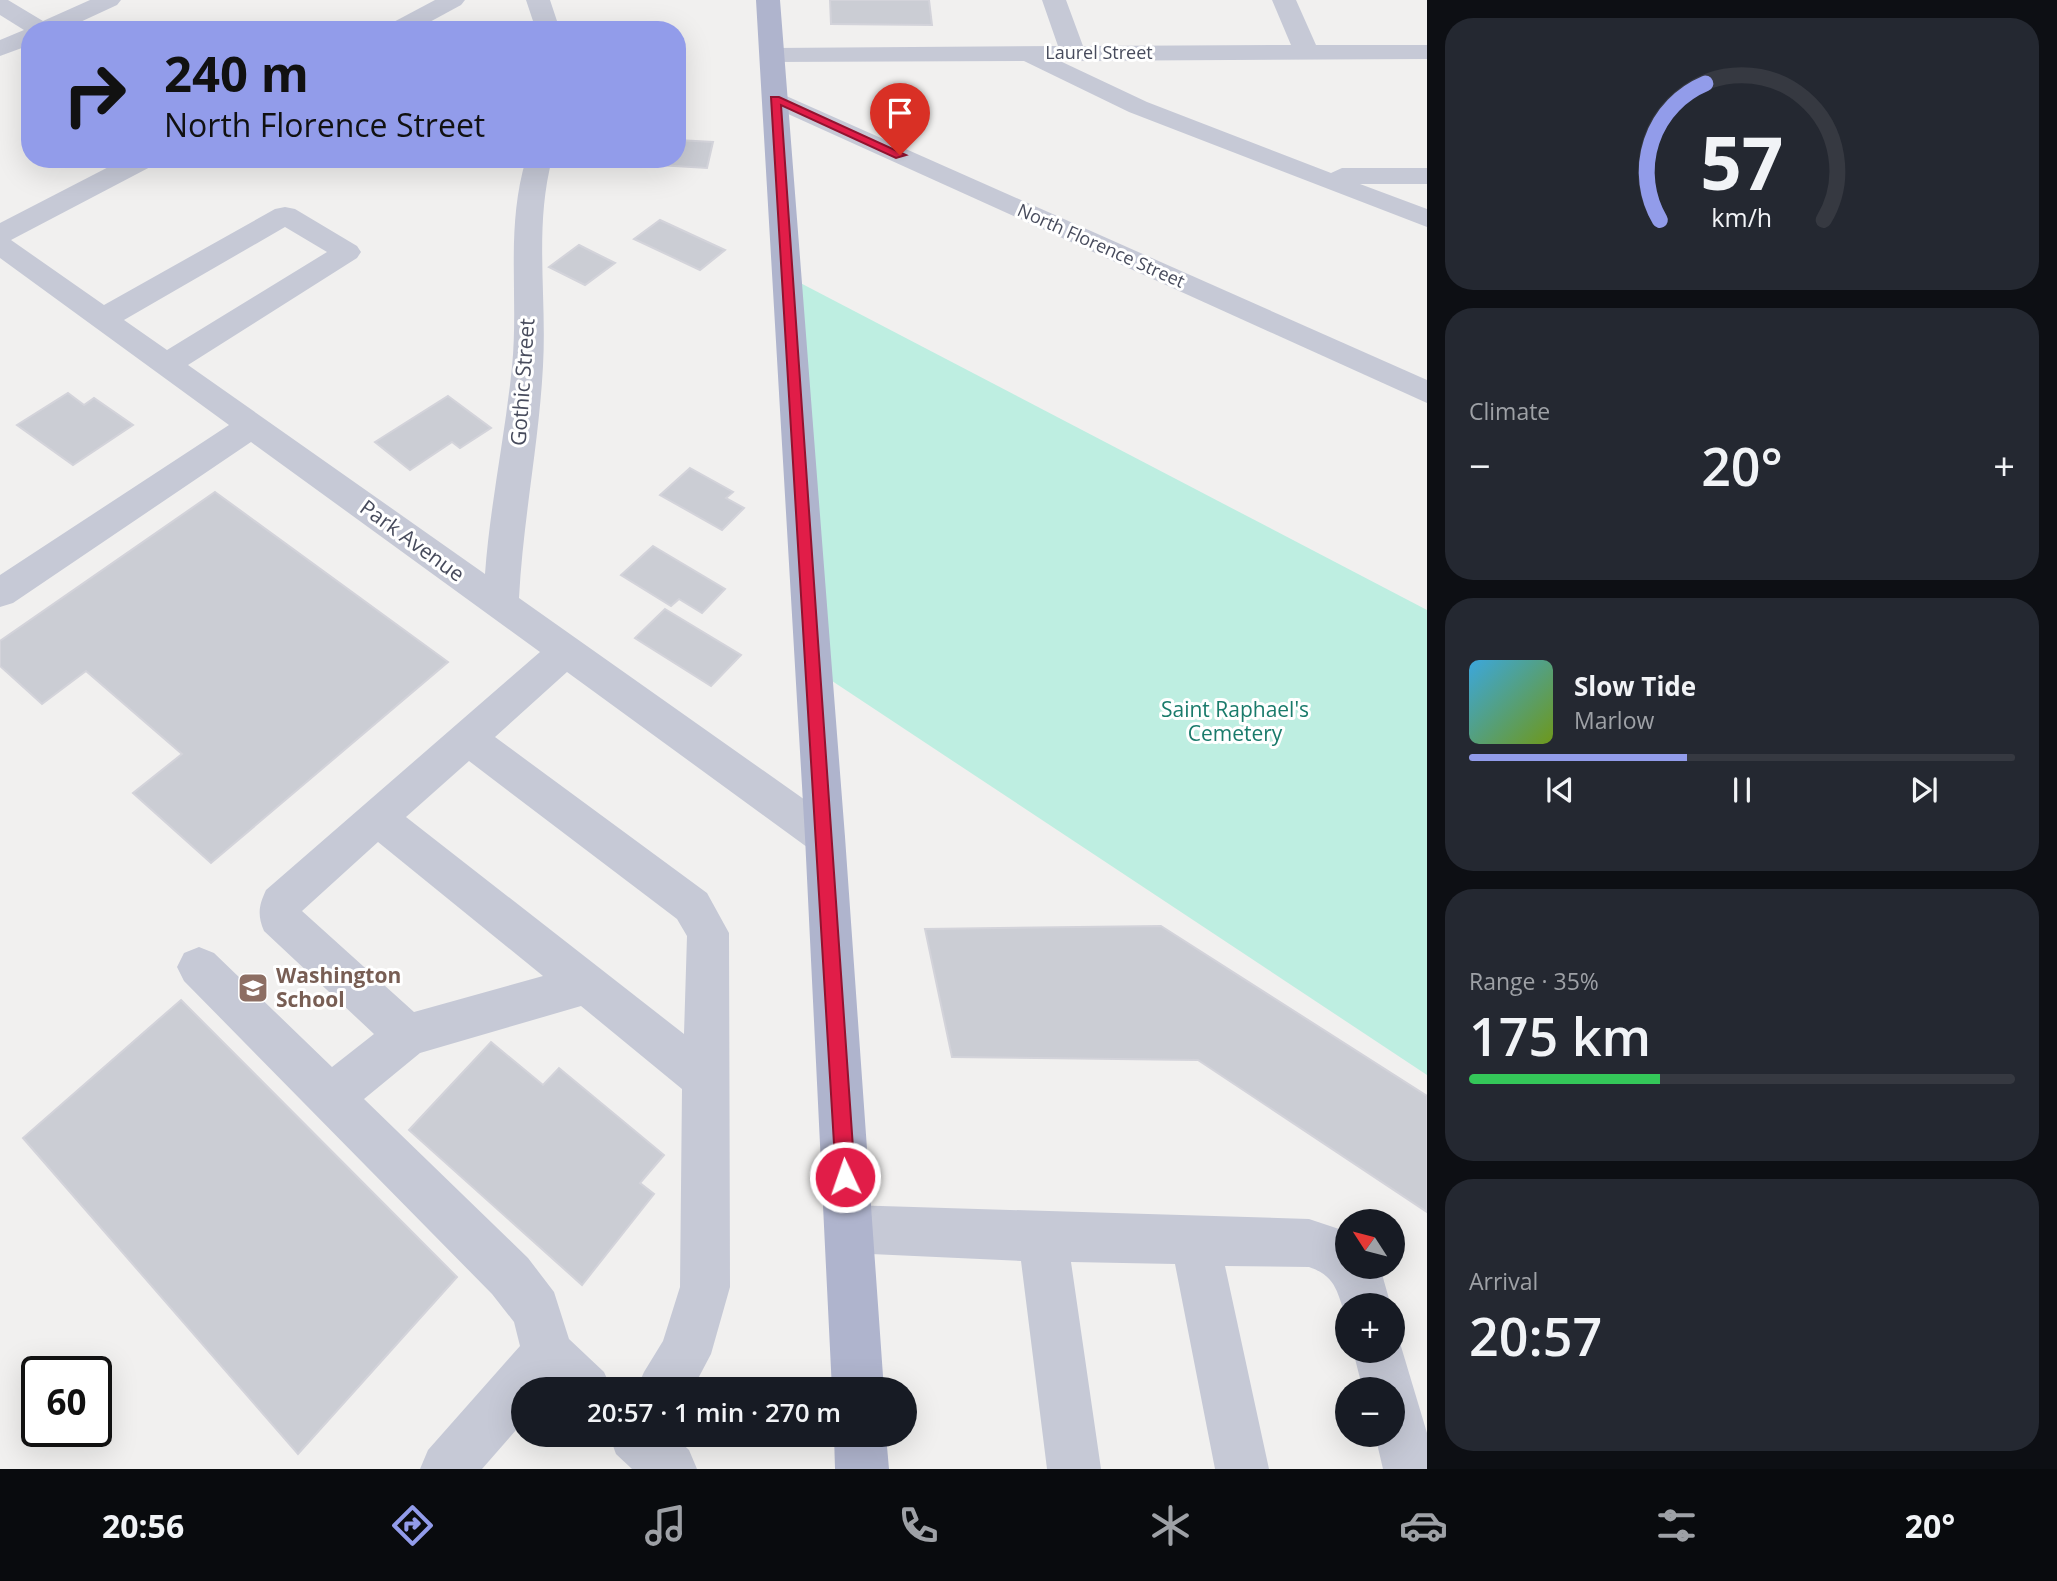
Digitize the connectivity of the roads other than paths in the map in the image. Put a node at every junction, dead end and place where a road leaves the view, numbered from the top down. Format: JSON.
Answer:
{"nodes":[{"id":1,"x":108,"y":0,"type":"edge"},
{"id":2,"x":453,"y":0,"type":"edge"},
{"id":3,"x":538,"y":0,"type":"edge"},
{"id":4,"x":768,"y":0,"type":"edge"},
{"id":5,"x":1054,"y":0,"type":"edge"},
{"id":6,"x":1284,"y":0,"type":"edge"},
{"id":7,"x":0,"y":5,"type":"edge"},
{"id":8,"x":27,"y":21,"type":"edge"},
{"id":9,"x":62,"y":21,"type":"edge"},
{"id":10,"x":413,"y":21,"type":"edge"},
{"id":11,"x":545,"y":21,"type":"edge"},
{"id":12,"x":21,"y":40,"type":"edge"},
{"id":13,"x":0,"y":49,"type":"edge"},
{"id":14,"x":1427,"y":52,"type":"edge"},
{"id":15,"x":1073,"y":53,"type":"junction"},
{"id":16,"x":1307,"y":53,"type":"junction"},
{"id":17,"x":1026,"y":54,"type":"junction"},
{"id":18,"x":772,"y":55,"type":"junction"},
{"id":19,"x":775,"y":99,"type":"junction"},
{"id":20,"x":128,"y":168,"type":"edge"},
{"id":21,"x":536,"y":168,"type":"edge"},
{"id":22,"x":1427,"y":176,"type":"edge"},
{"id":23,"x":1320,"y":177,"type":"junction"},
{"id":24,"x":1427,"y":219,"type":"edge"},
{"id":25,"x":0,"y":234,"type":"edge"},
{"id":26,"x":0,"y":245,"type":"edge"},
{"id":27,"x":103,"y":318,"type":"junction"},
{"id":28,"x":167,"y":364,"type":"junction"},
{"id":29,"x":1427,"y":392,"type":"edge"},
{"id":30,"x":253,"y":425,"type":"junction"},
{"id":31,"x":0,"y":593,"type":"edge"},
{"id":32,"x":500,"y":606,"type":"junction"},
{"id":33,"x":565,"y":652,"type":"junction"},
{"id":34,"x":467,"y":738,"type":"junction"},
{"id":35,"x":378,"y":818,"type":"junction"},
{"id":36,"x":825,"y":837,"type":"junction"},
{"id":37,"x":199,"y":967,"type":"dead end"},
{"id":38,"x":587,"y":984,"type":"junction"},
{"id":39,"x":407,"y":1035,"type":"junction"},
{"id":40,"x":705,"y":1079,"type":"junction"},
{"id":41,"x":330,"y":1098,"type":"junction"},
{"id":42,"x":849,"y":1229,"type":"junction"},
{"id":43,"x":1042,"y":1237,"type":"junction"},
{"id":44,"x":1195,"y":1240,"type":"junction"},
{"id":45,"x":1335,"y":1251,"type":"edge"},
{"id":46,"x":548,"y":1354,"type":"junction"},
{"id":47,"x":572,"y":1377,"type":"edge"},
{"id":48,"x":670,"y":1377,"type":"edge"},
{"id":49,"x":857,"y":1377,"type":"edge"},
{"id":50,"x":647,"y":1447,"type":"edge"},
{"id":51,"x":861,"y":1447,"type":"edge"},
{"id":52,"x":1404,"y":1447,"type":"edge"},
{"id":53,"x":447,"y":1469,"type":"edge"},
{"id":54,"x":670,"y":1469,"type":"edge"},
{"id":55,"x":862,"y":1469,"type":"edge"},
{"id":56,"x":1074,"y":1469,"type":"edge"},
{"id":57,"x":1242,"y":1469,"type":"edge"},
{"id":58,"x":1410,"y":1469,"type":"edge"}],
"edges":[{"from":1,"to":9,"type":"street"},
{"from":2,"to":10,"type":"street"},
{"from":3,"to":11,"type":"street"},
{"from":4,"to":18,"type":"main road"},
{"from":5,"to":15,"type":"street"},
{"from":6,"to":16,"type":"street"},
{"from":7,"to":8,"type":"street"},
{"from":12,"to":13,"type":"street"},
{"from":14,"to":16,"type":"street","name":"Laurel Street"},
{"from":15,"to":16,"type":"street","name":"Laurel Street"},
{"from":15,"to":17,"type":"street","name":"Laurel Street"},
{"from":17,"to":18,"type":"street","name":"Laurel Street"},
{"from":17,"to":23,"type":"street"},
{"from":18,"to":19,"type":"main road"},
{"from":19,"to":29,"type":"street","name":"North Florence Street"},
{"from":19,"to":36,"type":"main road"},
{"from":20,"to":25,"type":"street"},
{"from":21,"to":32,"type":"street","name":"Gothic Street"},
{"from":22,"to":23,"type":"street"},
{"from":23,"to":24,"type":"street"},
{"from":26,"to":27,"type":"street","name":"Park Avenue"},
{"from":27,"to":28,"type":"street","name":"Park Avenue"},
{"from":27,"to":28,"type":"street"},
{"from":28,"to":30,"type":"street","name":"Park Avenue"},
{"from":30,"to":31,"type":"street"},
{"from":30,"to":32,"type":"street","name":"Park Avenue"},
{"from":32,"to":33,"type":"street","name":"Park Avenue"},
{"from":33,"to":34,"type":"street"},
{"from":33,"to":36,"type":"street","name":"Park Avenue"},
{"from":34,"to":35,"type":"street"},
{"from":34,"to":40,"type":"street"},
{"from":35,"to":38,"type":"street"},
{"from":35,"to":39,"type":"street"},
{"from":36,"to":42,"type":"main road"},
{"from":37,"to":41,"type":"street"},
{"from":38,"to":39,"type":"street"},
{"from":38,"to":40,"type":"street"},
{"from":39,"to":41,"type":"street"},
{"from":40,"to":48,"type":"street"},
{"from":41,"to":46,"type":"street"},
{"from":42,"to":43,"type":"street"},
{"from":42,"to":49,"type":"main road"},
{"from":43,"to":44,"type":"street"},
{"from":43,"to":56,"type":"street"},
{"from":44,"to":45,"type":"street"},
{"from":44,"to":57,"type":"street"},
{"from":46,"to":47,"type":"street"},
{"from":46,"to":53,"type":"street"},
{"from":50,"to":54,"type":"street"},
{"from":51,"to":55,"type":"main road"},
{"from":52,"to":58,"type":"street"}]}
